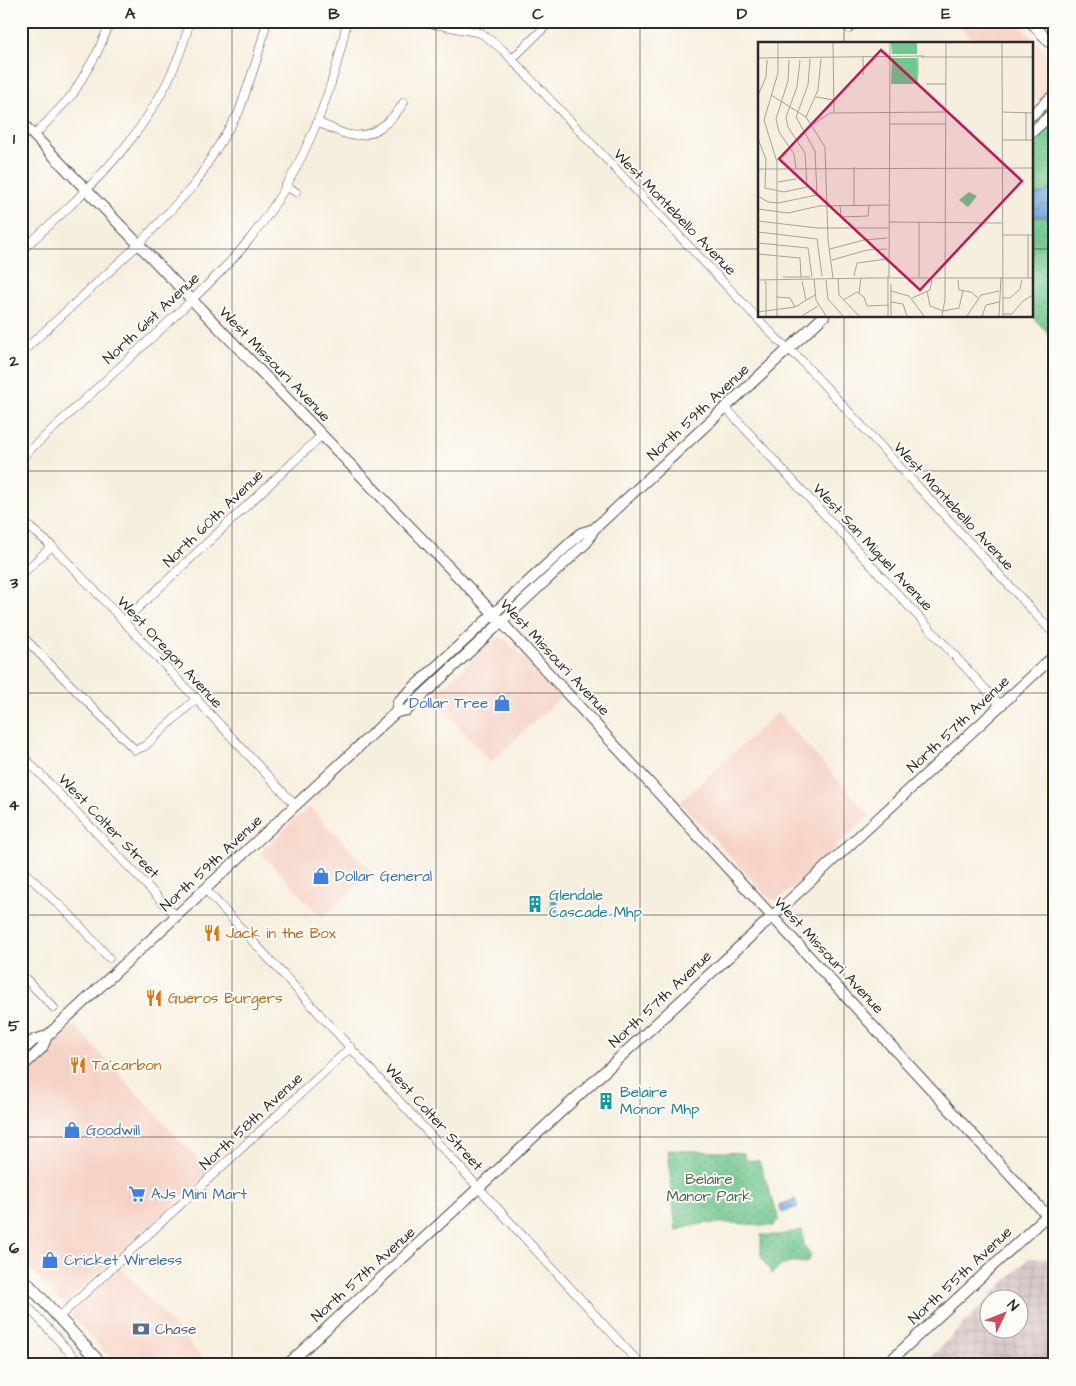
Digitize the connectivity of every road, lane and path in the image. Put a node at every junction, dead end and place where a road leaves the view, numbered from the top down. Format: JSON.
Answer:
{"nodes":[{"id":1,"x":110,"y":21,"type":"edge"},
{"id":2,"x":190,"y":21,"type":"edge"},
{"id":3,"x":267,"y":21,"type":"edge"},
{"id":4,"x":347,"y":21,"type":"edge"},
{"id":5,"x":418,"y":21,"type":"edge"},
{"id":6,"x":551,"y":21,"type":"edge"},
{"id":7,"x":857,"y":21,"type":"edge"},
{"id":8,"x":1030,"y":21,"type":"edge"},
{"id":9,"x":443,"y":23,"type":"edge"},
{"id":10,"x":849,"y":29,"type":"dead end"},
{"id":11,"x":1055,"y":48,"type":"edge"},
{"id":12,"x":512,"y":58,"type":"junction"},
{"id":13,"x":1055,"y":94,"type":"edge"},
{"id":14,"x":404,"y":102,"type":"dead end"},
{"id":15,"x":1055,"y":111,"type":"edge"},
{"id":16,"x":1034,"y":113,"type":"edge"},
{"id":17,"x":21,"y":122,"type":"edge"},
{"id":18,"x":317,"y":122,"type":"junction"},
{"id":19,"x":1034,"y":130,"type":"edge"},
{"id":20,"x":34,"y":136,"type":"junction"},
{"id":21,"x":286,"y":186,"type":"junction"},
{"id":22,"x":86,"y":190,"type":"junction"},
{"id":23,"x":296,"y":192,"type":"dead end"},
{"id":24,"x":138,"y":244,"type":"junction"},
{"id":25,"x":21,"y":251,"type":"edge"},
{"id":26,"x":192,"y":300,"type":"junction"},
{"id":27,"x":822,"y":318,"type":"edge"},
{"id":28,"x":789,"y":348,"type":"junction"},
{"id":29,"x":21,"y":353,"type":"edge"},
{"id":30,"x":725,"y":408,"type":"junction"},
{"id":31,"x":322,"y":435,"type":"junction"},
{"id":32,"x":21,"y":458,"type":"edge"},
{"id":33,"x":21,"y":520,"type":"edge"},
{"id":34,"x":594,"y":529,"type":"junction"},
{"id":35,"x":52,"y":546,"type":"junction"},
{"id":36,"x":21,"y":575,"type":"edge"},
{"id":37,"x":494,"y":614,"type":"junction"},
{"id":38,"x":124,"y":621,"type":"junction"},
{"id":39,"x":502,"y":622,"type":"junction"},
{"id":40,"x":21,"y":635,"type":"edge"},
{"id":41,"x":1055,"y":635,"type":"edge"},
{"id":42,"x":1055,"y":655,"type":"edge"},
{"id":43,"x":197,"y":698,"type":"junction"},
{"id":44,"x":1001,"y":706,"type":"junction"},
{"id":45,"x":396,"y":712,"type":"junction"},
{"id":46,"x":21,"y":754,"type":"edge"},
{"id":47,"x":295,"y":806,"type":"junction"},
{"id":48,"x":21,"y":869,"type":"edge"},
{"id":49,"x":206,"y":889,"type":"junction"},
{"id":50,"x":176,"y":916,"type":"junction"},
{"id":51,"x":772,"y":916,"type":"junction"},
{"id":52,"x":109,"y":958,"type":"dead end"},
{"id":53,"x":21,"y":974,"type":"edge"},
{"id":54,"x":54,"y":1008,"type":"dead end"},
{"id":55,"x":47,"y":1036,"type":"junction"},
{"id":56,"x":351,"y":1047,"type":"junction"},
{"id":57,"x":21,"y":1052,"type":"edge"},
{"id":58,"x":21,"y":1068,"type":"edge"},
{"id":59,"x":479,"y":1188,"type":"junction"},
{"id":60,"x":1051,"y":1212,"type":"edge"},
{"id":61,"x":1055,"y":1224,"type":"edge"},
{"id":62,"x":21,"y":1276,"type":"edge"},
{"id":63,"x":21,"y":1299,"type":"edge"},
{"id":64,"x":59,"y":1317,"type":"junction"},
{"id":65,"x":81,"y":1365,"type":"edge"},
{"id":66,"x":102,"y":1365,"type":"edge"},
{"id":67,"x":286,"y":1365,"type":"edge"},
{"id":68,"x":641,"y":1365,"type":"edge"},
{"id":69,"x":886,"y":1365,"type":"edge"}],
"edges":[{"from":1,"to":20,"type":"street"},
{"from":2,"to":22,"type":"street"},
{"from":3,"to":24,"type":"street"},
{"from":4,"to":18,"type":"street","name":"North 61st Avenue"},
{"from":5,"to":9,"type":"street","name":"West Montebello Avenue"},
{"from":6,"to":12,"type":"street"},
{"from":7,"to":10,"type":"street"},
{"from":8,"to":11,"type":"street"},
{"from":9,"to":12,"type":"street","name":"West Montebello Avenue"},
{"from":12,"to":28,"type":"street","name":"West Montebello Avenue"},
{"from":13,"to":16,"type":"street"},
{"from":14,"to":18,"type":"street"},
{"from":15,"to":19,"type":"street"},
{"from":17,"to":20,"type":"street","name":"West Missouri Avenue"},
{"from":18,"to":21,"type":"street","name":"North 61st Avenue"},
{"from":20,"to":22,"type":"street","name":"West Missouri Avenue"},
{"from":21,"to":23,"type":"street"},
{"from":21,"to":26,"type":"street","name":"North 61st Avenue"},
{"from":22,"to":24,"type":"street","name":"West Missouri Avenue"},
{"from":22,"to":25,"type":"street"},
{"from":24,"to":26,"type":"street","name":"West Missouri Avenue"},
{"from":24,"to":29,"type":"street"},
{"from":26,"to":31,"type":"street","name":"West Missouri Avenue"},
{"from":26,"to":32,"type":"street","name":"North 61st Avenue"},
{"from":27,"to":28,"type":"street","name":"North 59th Avenue"},
{"from":28,"to":30,"type":"street","name":"North 59th Avenue"},
{"from":28,"to":41,"type":"street","name":"West Montebello Avenue"},
{"from":30,"to":34,"type":"street","name":"North 59th Avenue"},
{"from":30,"to":44,"type":"street","name":"West San Miguel Avenue"},
{"from":31,"to":37,"type":"street","name":"West Missouri Avenue"},
{"from":31,"to":38,"type":"street","name":"North 60th Avenue"},
{"from":33,"to":35,"type":"street","name":"West Oregon Avenue"},
{"from":34,"to":37,"type":"street","name":"North 59th Avenue"},
{"from":34,"to":39,"type":"street","name":"North 59th Avenue"},
{"from":35,"to":36,"type":"street"},
{"from":35,"to":38,"type":"street","name":"West Oregon Avenue"},
{"from":37,"to":39,"type":"street","name":"West Missouri Avenue"},
{"from":37,"to":45,"type":"street","name":"North 59th Avenue"},
{"from":38,"to":43,"type":"street","name":"West Oregon Avenue"},
{"from":39,"to":45,"type":"street","name":"North 59th Avenue"},
{"from":39,"to":51,"type":"street","name":"West Missouri Avenue"},
{"from":40,"to":43,"type":"street"},
{"from":42,"to":44,"type":"street","name":"North 57th Avenue"},
{"from":43,"to":47,"type":"street","name":"West Oregon Avenue"},
{"from":44,"to":51,"type":"street","name":"North 57th Avenue"},
{"from":45,"to":47,"type":"street","name":"North 59th Avenue"},
{"from":46,"to":50,"type":"street","name":"West Colter Street"},
{"from":47,"to":49,"type":"street","name":"North 59th Avenue"},
{"from":48,"to":52,"type":"street"},
{"from":49,"to":50,"type":"street","name":"North 59th Avenue"},
{"from":49,"to":56,"type":"street","name":"West Colter Street"},
{"from":50,"to":55,"type":"street","name":"North 59th Avenue"},
{"from":51,"to":59,"type":"street","name":"North 57th Avenue"},
{"from":51,"to":60,"type":"street","name":"West Missouri Avenue"},
{"from":53,"to":54,"type":"street"},
{"from":55,"to":57,"type":"street","name":"North 59th Avenue"},
{"from":55,"to":58,"type":"street","name":"North 59th Avenue"},
{"from":56,"to":59,"type":"street","name":"West Colter Street"},
{"from":56,"to":64,"type":"street","name":"North 58th Avenue"},
{"from":59,"to":67,"type":"street","name":"North 57th Avenue"},
{"from":59,"to":68,"type":"street","name":"West Colter Street"},
{"from":60,"to":61,"type":"street","name":"West Missouri Avenue"},
{"from":60,"to":69,"type":"street","name":"North 55th Avenue"},
{"from":62,"to":64,"type":"main road"},
{"from":63,"to":65,"type":"street"},
{"from":64,"to":66,"type":"main road"}]}
